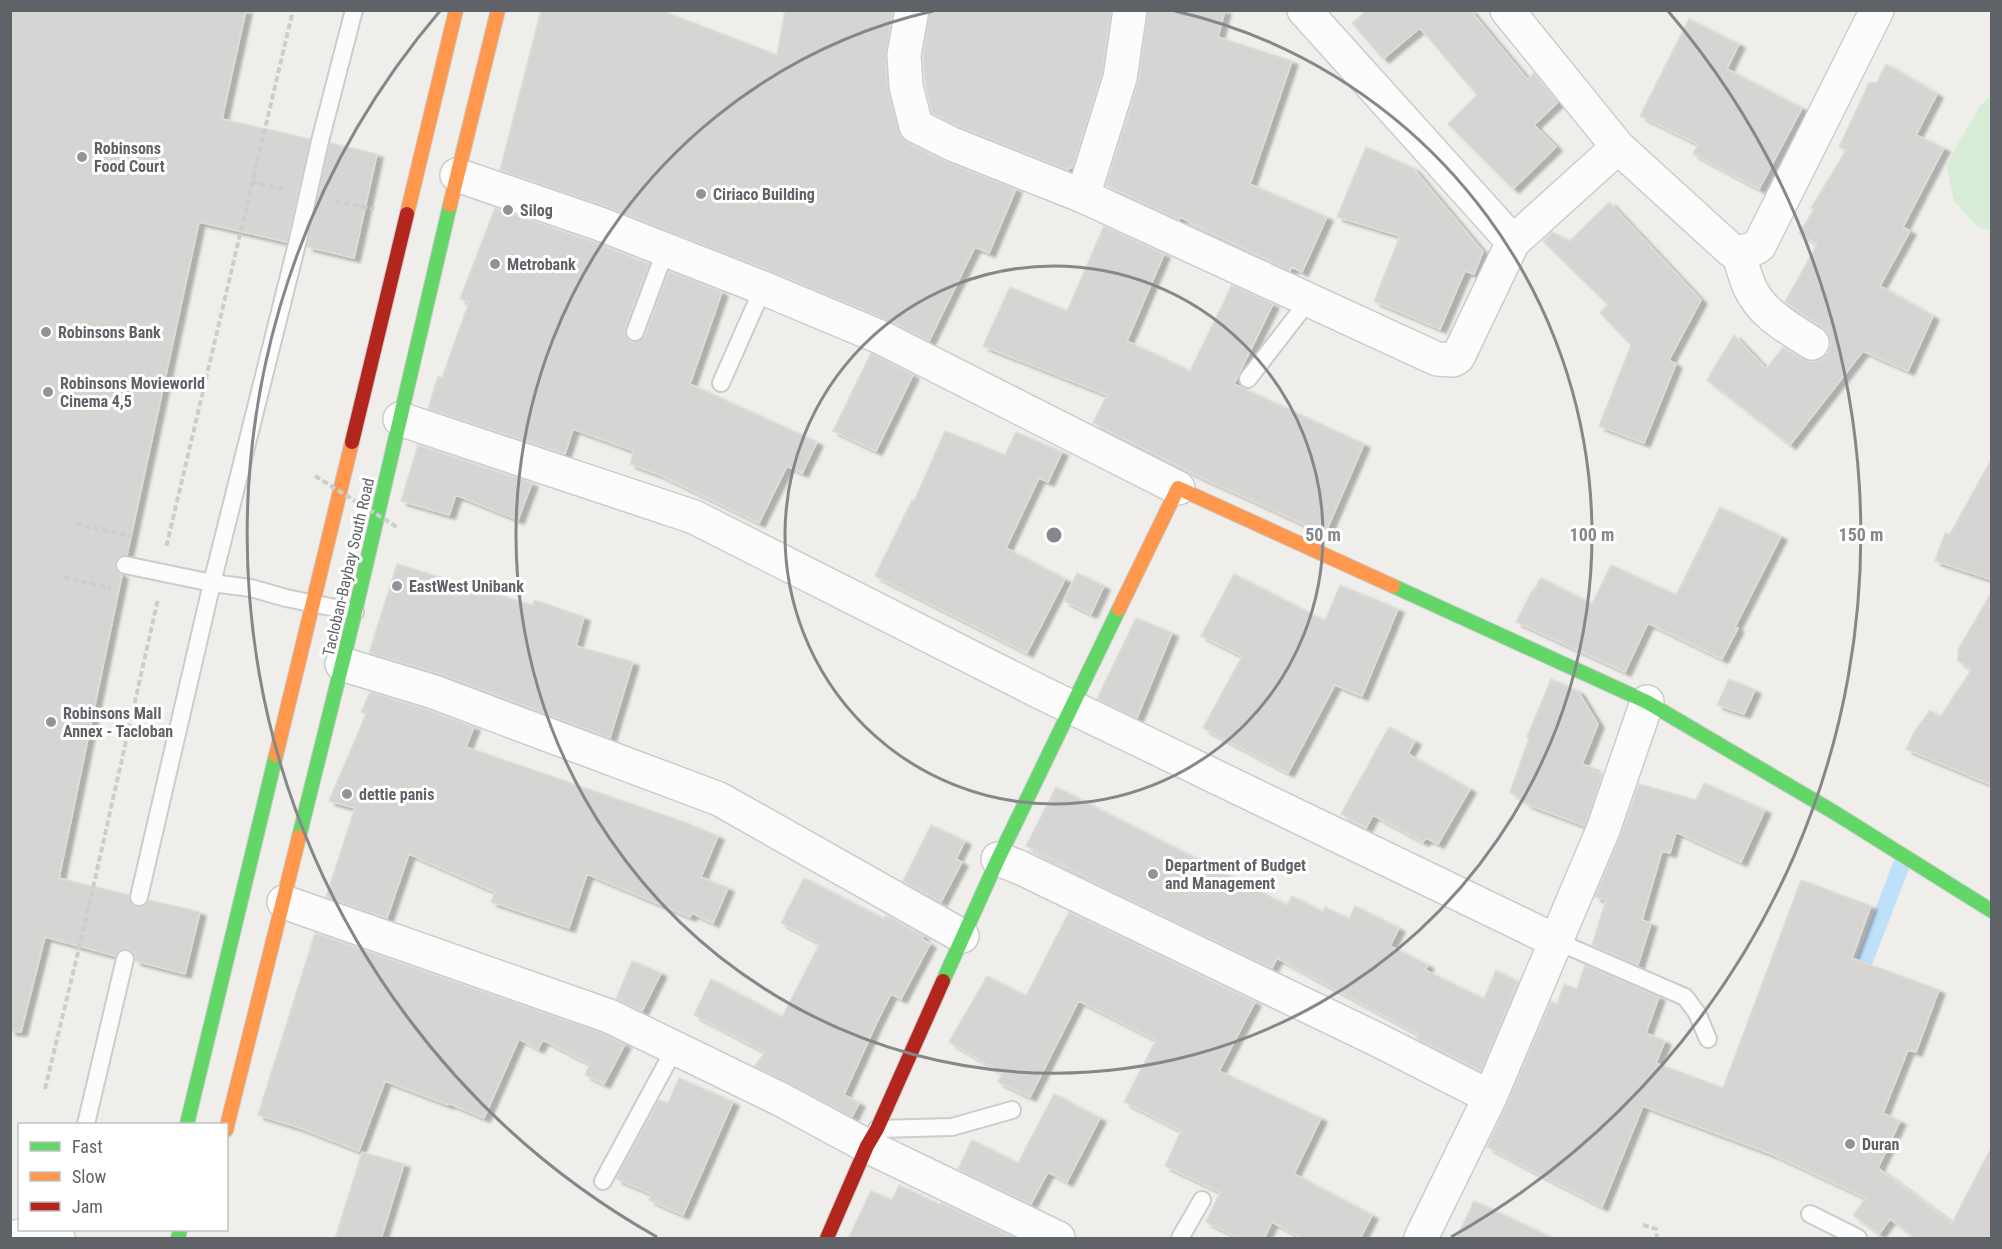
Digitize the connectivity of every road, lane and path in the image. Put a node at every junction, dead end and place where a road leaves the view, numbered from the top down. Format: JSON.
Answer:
{"nodes":[{"id":1,"x":293,"y":10,"type":"edge"},
{"id":2,"x":354,"y":10,"type":"edge"},
{"id":3,"x":456,"y":10,"type":"edge"},
{"id":4,"x":498,"y":10,"type":"edge"},
{"id":5,"x":912,"y":10,"type":"edge"},
{"id":6,"x":1130,"y":10,"type":"edge"},
{"id":7,"x":1304,"y":10,"type":"edge"},
{"id":8,"x":1507,"y":10,"type":"edge"},
{"id":9,"x":1876,"y":10,"type":"edge"},
{"id":10,"x":1618,"y":147,"type":"junction"},
{"id":11,"x":457,"y":175,"type":"junction"},
{"id":12,"x":1083,"y":196,"type":"junction"},
{"id":13,"x":1513,"y":242,"type":"junction"},
{"id":14,"x":666,"y":249,"type":"junction"},
{"id":15,"x":1738,"y":252,"type":"junction"},
{"id":16,"x":763,"y":288,"type":"junction"},
{"id":17,"x":1310,"y":300,"type":"junction"},
{"id":18,"x":635,"y":332,"type":"dead end"},
{"id":19,"x":1812,"y":344,"type":"dead end"},
{"id":20,"x":1248,"y":379,"type":"dead end"},
{"id":21,"x":721,"y":383,"type":"dead end"},
{"id":22,"x":400,"y":419,"type":"junction"},
{"id":23,"x":315,"y":476,"type":"dead end"},
{"id":24,"x":1178,"y":488,"type":"junction"},
{"id":25,"x":76,"y":524,"type":"dead end"},
{"id":26,"x":397,"y":527,"type":"dead end"},
{"id":27,"x":133,"y":537,"type":"dead end"},
{"id":28,"x":156,"y":542,"type":"dead end"},
{"id":29,"x":125,"y":565,"type":"dead end"},
{"id":30,"x":64,"y":577,"type":"dead end"},
{"id":31,"x":212,"y":583,"type":"junction"},
{"id":32,"x":116,"y":589,"type":"dead end"},
{"id":33,"x":148,"y":596,"type":"dead end"},
{"id":34,"x":313,"y":603,"type":"junction"},
{"id":35,"x":355,"y":612,"type":"junction"},
{"id":36,"x":342,"y":664,"type":"junction"},
{"id":37,"x":1647,"y":702,"type":"junction"},
{"id":38,"x":1070,"y":706,"type":"junction"},
{"id":39,"x":998,"y":859,"type":"junction"},
{"id":40,"x":139,"y":897,"type":"dead end"},
{"id":41,"x":284,"y":902,"type":"junction"},
{"id":42,"x":1992,"y":911,"type":"edge"},
{"id":43,"x":962,"y":936,"type":"junction"},
{"id":44,"x":1556,"y":941,"type":"junction"},
{"id":45,"x":125,"y":959,"type":"dead end"},
{"id":46,"x":1708,"y":1039,"type":"dead end"},
{"id":47,"x":675,"y":1048,"type":"junction"},
{"id":48,"x":45,"y":1089,"type":"dead end"},
{"id":49,"x":1490,"y":1097,"type":"junction"},
{"id":50,"x":1012,"y":1110,"type":"dead end"},
{"id":51,"x":86,"y":1123,"type":"edge"},
{"id":52,"x":187,"y":1123,"type":"edge"},
{"id":53,"x":228,"y":1123,"type":"edge"},
{"id":54,"x":872,"y":1137,"type":"junction"},
{"id":55,"x":603,"y":1181,"type":"dead end"},
{"id":56,"x":1202,"y":1200,"type":"dead end"},
{"id":57,"x":1810,"y":1214,"type":"dead end"},
{"id":58,"x":1642,"y":1225,"type":"dead end"},
{"id":59,"x":13,"y":1239,"type":"edge"},
{"id":60,"x":58,"y":1239,"type":"edge"},
{"id":61,"x":827,"y":1239,"type":"edge"},
{"id":62,"x":1058,"y":1239,"type":"edge"},
{"id":63,"x":1180,"y":1239,"type":"edge"},
{"id":64,"x":1421,"y":1239,"type":"edge"},
{"id":65,"x":1657,"y":1239,"type":"edge"},
{"id":66,"x":1858,"y":1239,"type":"edge"}],
"edges":[{"from":1,"to":28,"type":"path"},
{"from":2,"to":31,"type":"lane"},
{"from":3,"to":34,"type":"main road","name":"Tacloban-Baybay South Road"},
{"from":4,"to":11,"type":"main road","name":"Tacloban-Baybay South Road"},
{"from":5,"to":12,"type":"street"},
{"from":6,"to":12,"type":"street"},
{"from":7,"to":13,"type":"street"},
{"from":8,"to":10,"type":"street"},
{"from":9,"to":15,"type":"street"},
{"from":10,"to":13,"type":"street"},
{"from":10,"to":15,"type":"street"},
{"from":11,"to":14,"type":"street"},
{"from":11,"to":22,"type":"main road","name":"Tacloban-Baybay South Road"},
{"from":12,"to":17,"type":"street"},
{"from":13,"to":17,"type":"street"},
{"from":14,"to":16,"type":"street"},
{"from":14,"to":18,"type":"lane"},
{"from":15,"to":19,"type":"street"},
{"from":16,"to":21,"type":"lane"},
{"from":16,"to":24,"type":"street"},
{"from":17,"to":20,"type":"lane"},
{"from":22,"to":35,"type":"main road","name":"Tacloban-Baybay South Road"},
{"from":22,"to":38,"type":"street"},
{"from":23,"to":26,"type":"path","bridge":true},
{"from":24,"to":37,"type":"main road"},
{"from":24,"to":38,"type":"main road"},
{"from":25,"to":27,"type":"path"},
{"from":29,"to":31,"type":"lane"},
{"from":30,"to":32,"type":"path"},
{"from":31,"to":34,"type":"lane"},
{"from":31,"to":40,"type":"lane"},
{"from":33,"to":48,"type":"path"},
{"from":34,"to":35,"type":"lane"},
{"from":34,"to":52,"type":"main road","name":"Tacloban-Baybay South Road"},
{"from":35,"to":36,"type":"main road","name":"Tacloban-Baybay South Road"},
{"from":36,"to":41,"type":"main road","name":"Tacloban-Baybay South Road"},
{"from":36,"to":43,"type":"street"},
{"from":37,"to":42,"type":"main road"},
{"from":37,"to":44,"type":"street"},
{"from":38,"to":39,"type":"main road"},
{"from":38,"to":44,"type":"street"},
{"from":39,"to":43,"type":"main road"},
{"from":39,"to":49,"type":"street"},
{"from":41,"to":47,"type":"street"},
{"from":41,"to":53,"type":"main road","name":"Tacloban-Baybay South Road"},
{"from":43,"to":54,"type":"main road"},
{"from":44,"to":46,"type":"lane"},
{"from":44,"to":49,"type":"street"},
{"from":45,"to":51,"type":"lane"},
{"from":47,"to":54,"type":"street"},
{"from":47,"to":55,"type":"lane"},
{"from":49,"to":64,"type":"street"},
{"from":50,"to":54,"type":"lane"},
{"from":54,"to":61,"type":"main road"},
{"from":54,"to":62,"type":"street"},
{"from":56,"to":63,"type":"lane"},
{"from":57,"to":66,"type":"lane"},
{"from":58,"to":65,"type":"path"},
{"from":59,"to":60,"type":"street"}]}
